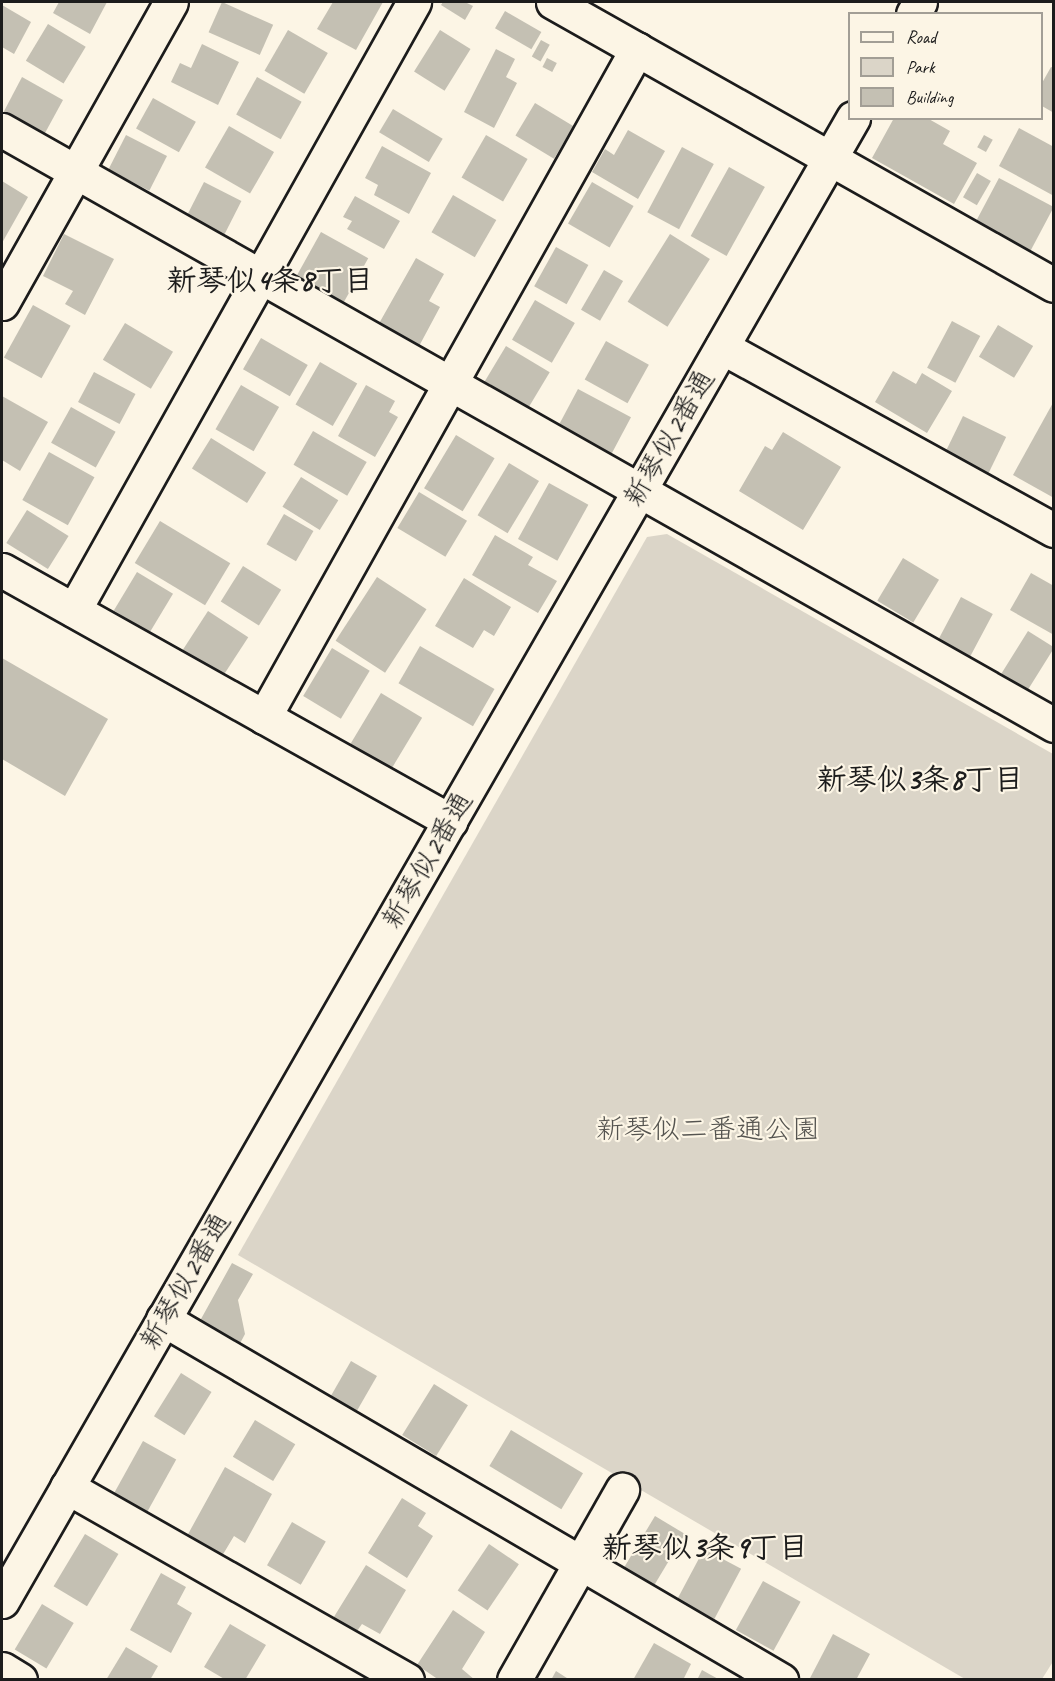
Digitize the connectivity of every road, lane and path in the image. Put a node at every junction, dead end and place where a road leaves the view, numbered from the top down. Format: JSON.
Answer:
{"nodes":[{"id":1,"x":171,"y":2,"type":"edge"},
{"id":2,"x":414,"y":2,"type":"edge"},
{"id":3,"x":553,"y":2,"type":"edge"},
{"id":4,"x":638,"y":49,"type":"junction"},
{"id":5,"x":852,"y":120,"type":"edge"},
{"id":6,"x":2,"y":130,"type":"edge"},
{"id":7,"x":830,"y":158,"type":"junction"},
{"id":8,"x":76,"y":172,"type":"junction"},
{"id":9,"x":264,"y":278,"type":"junction"},
{"id":10,"x":1052,"y":280,"type":"edge"},
{"id":11,"x":2,"y":303,"type":"edge"},
{"id":12,"x":722,"y":346,"type":"junction"},
{"id":13,"x":449,"y":381,"type":"junction"},
{"id":14,"x":639,"y":490,"type":"junction"},
{"id":15,"x":1053,"y":530,"type":"edge"},
{"id":16,"x":2,"y":570,"type":"edge"},
{"id":17,"x":74,"y":610,"type":"junction"},
{"id":18,"x":264,"y":717,"type":"junction"},
{"id":19,"x":1053,"y":725,"type":"edge"},
{"id":20,"x":450,"y":821,"type":"junction"},
{"id":21,"x":163,"y":1319,"type":"junction"},
{"id":22,"x":67,"y":1486,"type":"junction"},
{"id":23,"x":622,"y":1490,"type":"dead end"},
{"id":24,"x":580,"y":1562,"type":"junction"},
{"id":25,"x":2,"y":1601,"type":"edge"},
{"id":26,"x":2,"y":1669,"type":"edge"},
{"id":27,"x":20,"y":1680,"type":"edge"},
{"id":28,"x":407,"y":1680,"type":"edge"},
{"id":29,"x":514,"y":1680,"type":"edge"},
{"id":30,"x":781,"y":1680,"type":"edge"}],
"edges":[{"from":1,"to":8,"type":"street"},
{"from":2,"to":9,"type":"street"},
{"from":3,"to":4,"type":"street"},
{"from":4,"to":7,"type":"street"},
{"from":4,"to":13,"type":"street"},
{"from":5,"to":7,"type":"street","name":"新琴似2番通"},
{"from":6,"to":8,"type":"street"},
{"from":7,"to":10,"type":"street"},
{"from":7,"to":12,"type":"street","name":"新琴似2番通"},
{"from":8,"to":9,"type":"street"},
{"from":8,"to":11,"type":"street"},
{"from":9,"to":13,"type":"street"},
{"from":9,"to":17,"type":"street"},
{"from":12,"to":14,"type":"street","name":"新琴似2番通"},
{"from":12,"to":15,"type":"street"},
{"from":13,"to":14,"type":"street"},
{"from":13,"to":18,"type":"street"},
{"from":14,"to":19,"type":"street"},
{"from":14,"to":20,"type":"street","name":"新琴似2番通"},
{"from":16,"to":17,"type":"street"},
{"from":17,"to":18,"type":"street"},
{"from":18,"to":20,"type":"street"},
{"from":20,"to":21,"type":"street","name":"新琴似2番通"},
{"from":21,"to":22,"type":"street","name":"新琴似2番通"},
{"from":21,"to":24,"type":"street"},
{"from":22,"to":25,"type":"street","name":"新琴似2番通"},
{"from":22,"to":28,"type":"street"},
{"from":23,"to":24,"type":"street"},
{"from":24,"to":29,"type":"street"},
{"from":24,"to":30,"type":"street"},
{"from":26,"to":27,"type":"street"}]}
